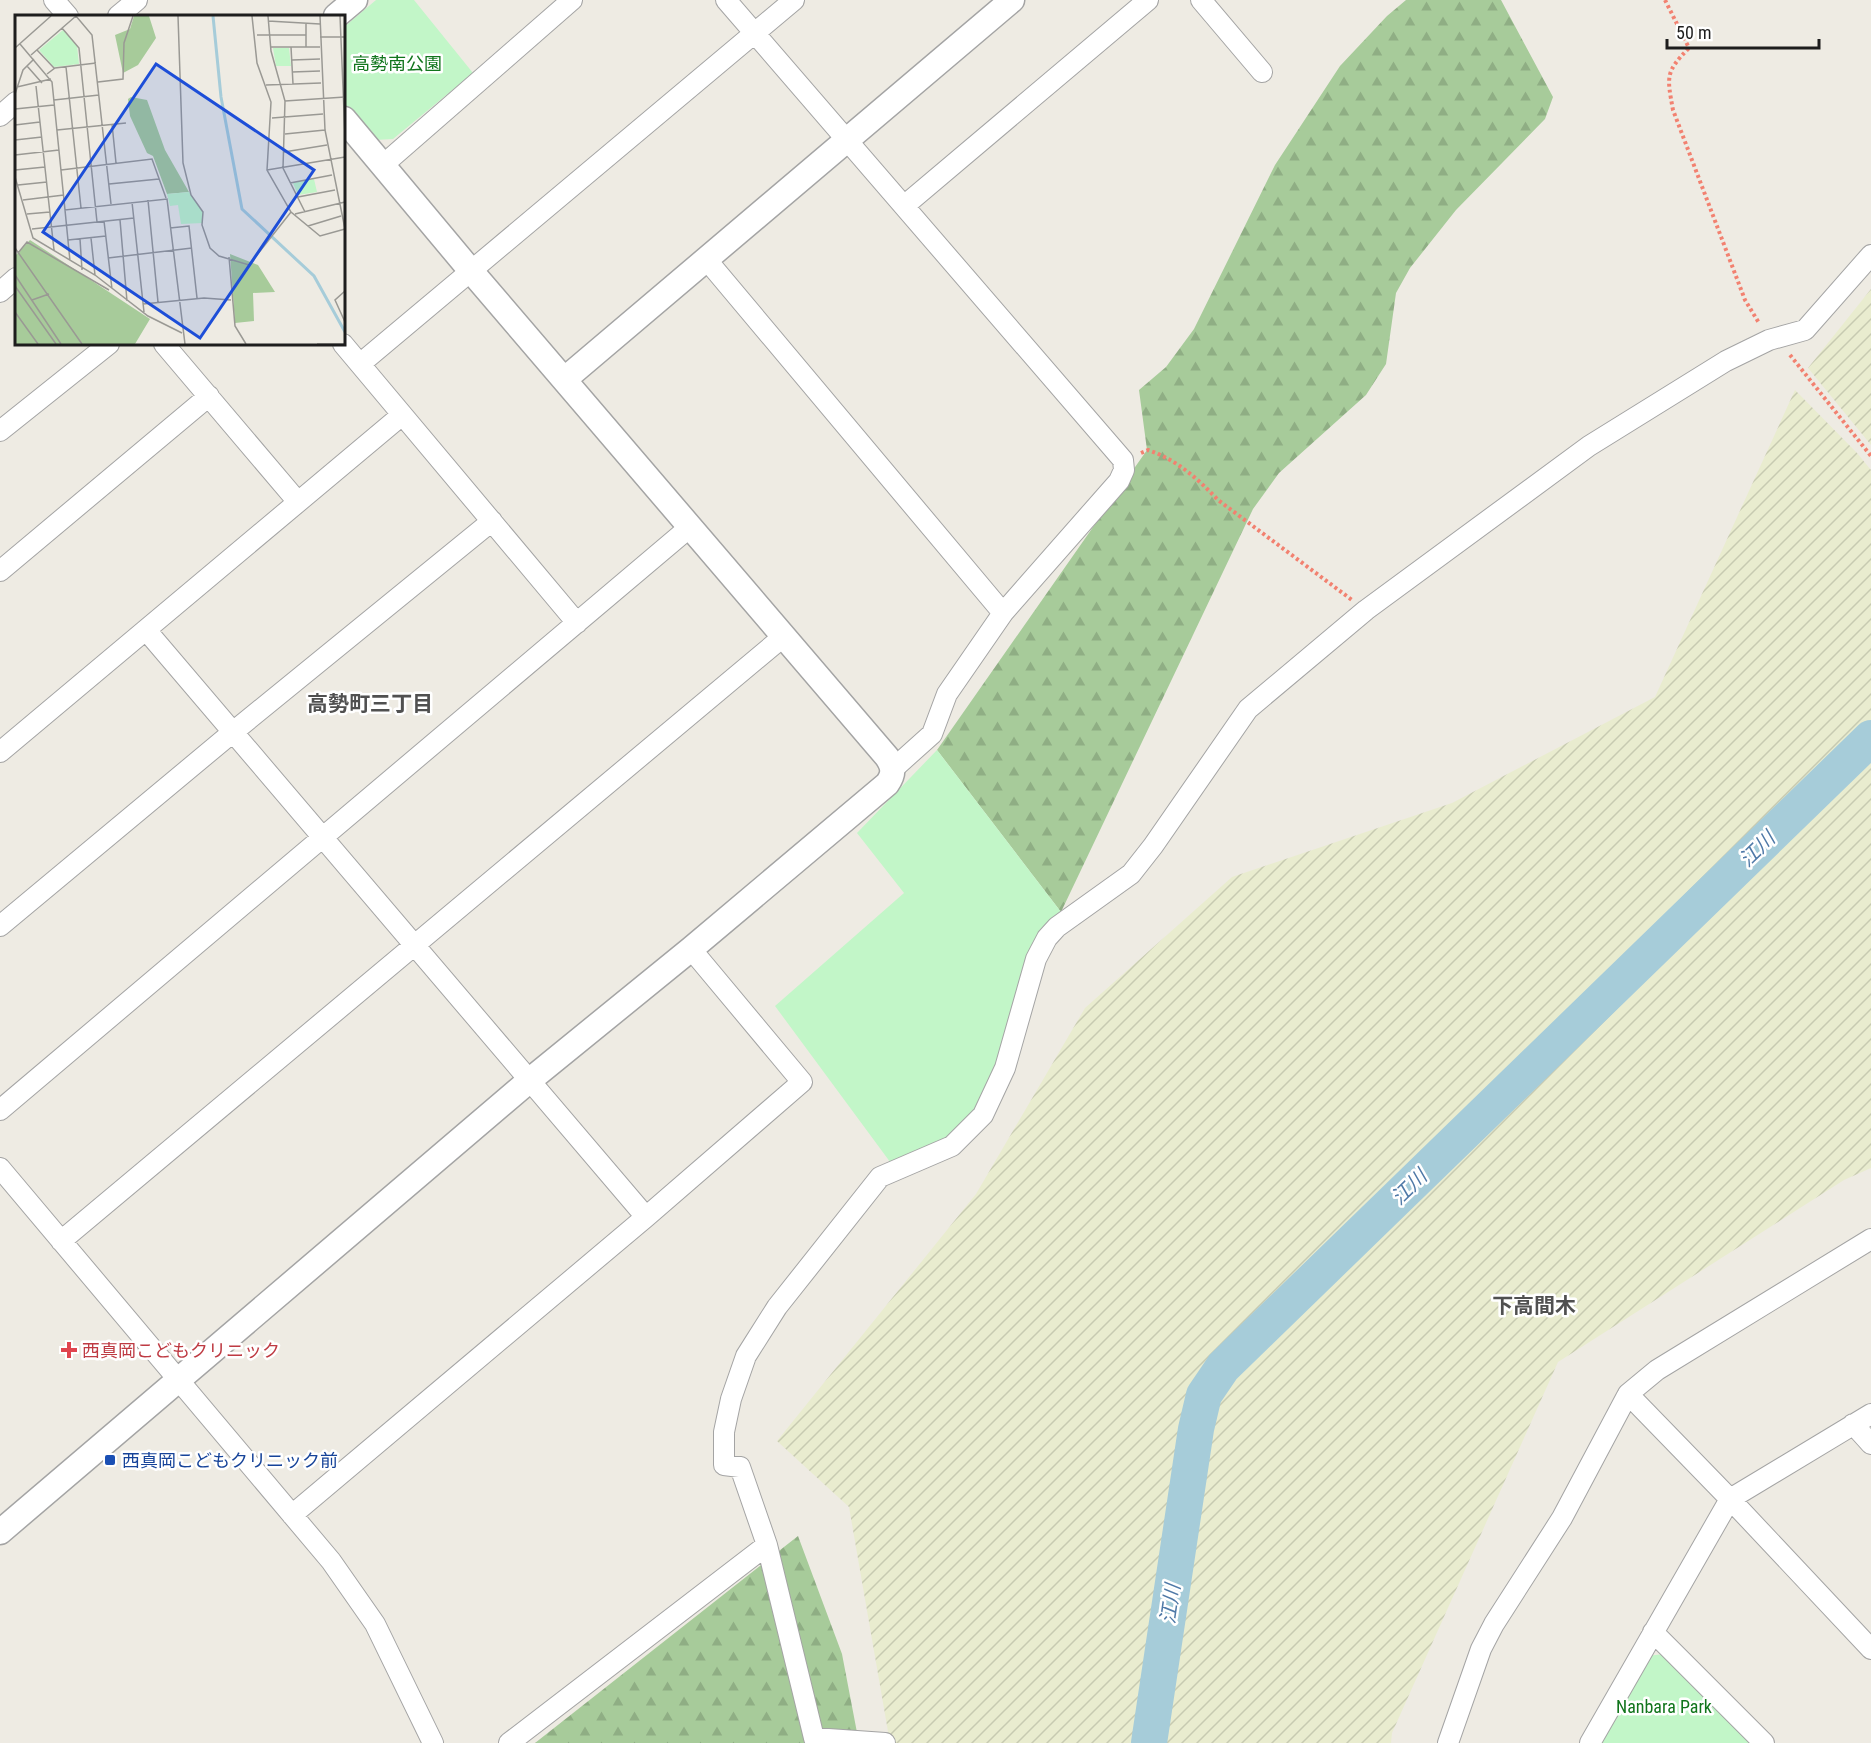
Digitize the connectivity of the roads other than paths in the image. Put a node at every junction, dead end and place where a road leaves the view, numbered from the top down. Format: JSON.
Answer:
{"nodes":[{"id":1,"x":54,"y":0,"type":"edge"},
{"id":2,"x":137,"y":0,"type":"edge"},
{"id":3,"x":355,"y":0,"type":"edge"},
{"id":4,"x":572,"y":0,"type":"edge"},
{"id":5,"x":726,"y":0,"type":"edge"},
{"id":6,"x":794,"y":0,"type":"edge"},
{"id":7,"x":1012,"y":0,"type":"edge"},
{"id":8,"x":1148,"y":0,"type":"edge"},
{"id":9,"x":1202,"y":0,"type":"edge"},
{"id":10,"x":67,"y":15,"type":"edge"},
{"id":11,"x":119,"y":15,"type":"edge"},
{"id":12,"x":337,"y":15,"type":"edge"},
{"id":13,"x":754,"y":33,"type":"junction"},
{"id":14,"x":1262,"y":72,"type":"dead end"},
{"id":15,"x":15,"y":103,"type":"edge"},
{"id":16,"x":0,"y":116,"type":"edge"},
{"id":17,"x":345,"y":120,"type":"edge"},
{"id":18,"x":846,"y":140,"type":"junction"},
{"id":19,"x":383,"y":165,"type":"junction"},
{"id":20,"x":904,"y":206,"type":"junction"},
{"id":21,"x":1871,"y":255,"type":"edge"},
{"id":22,"x":706,"y":259,"type":"junction"},
{"id":23,"x":471,"y":271,"type":"junction"},
{"id":24,"x":15,"y":279,"type":"edge"},
{"id":25,"x":0,"y":292,"type":"edge"},
{"id":26,"x":108,"y":345,"type":"edge"},
{"id":27,"x":165,"y":345,"type":"edge"},
{"id":28,"x":344,"y":345,"type":"edge"},
{"id":29,"x":360,"y":364,"type":"junction"},
{"id":30,"x":565,"y":379,"type":"junction"},
{"id":31,"x":209,"y":396,"type":"junction"},
{"id":32,"x":402,"y":415,"type":"junction"},
{"id":33,"x":0,"y":431,"type":"edge"},
{"id":34,"x":298,"y":502,"type":"junction"},
{"id":35,"x":492,"y":521,"type":"junction"},
{"id":36,"x":690,"y":527,"type":"junction"},
{"id":37,"x":0,"y":571,"type":"edge"},
{"id":38,"x":1003,"y":613,"type":"junction"},
{"id":39,"x":577,"y":623,"type":"junction"},
{"id":40,"x":146,"y":630,"type":"junction"},
{"id":41,"x":784,"y":636,"type":"junction"},
{"id":42,"x":233,"y":732,"type":"junction"},
{"id":43,"x":0,"y":752,"type":"edge"},
{"id":44,"x":893,"y":769,"type":"junction"},
{"id":45,"x":323,"y":837,"type":"junction"},
{"id":46,"x":0,"y":926,"type":"edge"},
{"id":47,"x":414,"y":944,"type":"junction"},
{"id":48,"x":691,"y":949,"type":"junction"},
{"id":49,"x":530,"y":1080,"type":"junction"},
{"id":50,"x":0,"y":1110,"type":"edge"},
{"id":51,"x":0,"y":1168,"type":"edge"},
{"id":52,"x":646,"y":1217,"type":"junction"},
{"id":53,"x":1871,"y":1239,"type":"edge"},
{"id":54,"x":61,"y":1241,"type":"junction"},
{"id":55,"x":177,"y":1381,"type":"junction"},
{"id":56,"x":1628,"y":1394,"type":"junction"},
{"id":57,"x":1871,"y":1414,"type":"edge"},
{"id":58,"x":1853,"y":1424,"type":"junction"},
{"id":59,"x":1871,"y":1444,"type":"edge"},
{"id":60,"x":1730,"y":1499,"type":"junction"},
{"id":61,"x":292,"y":1515,"type":"junction"},
{"id":62,"x":0,"y":1532,"type":"edge"},
{"id":63,"x":767,"y":1545,"type":"junction"},
{"id":64,"x":1653,"y":1632,"type":"junction"},
{"id":65,"x":1871,"y":1649,"type":"edge"},
{"id":66,"x":433,"y":1743,"type":"edge"},
{"id":67,"x":509,"y":1743,"type":"edge"},
{"id":68,"x":885,"y":1743,"type":"edge"},
{"id":69,"x":1448,"y":1743,"type":"edge"},
{"id":70,"x":1590,"y":1743,"type":"edge"},
{"id":71,"x":1764,"y":1743,"type":"edge"}],
"edges":[{"from":1,"to":10,"type":"street"},
{"from":2,"to":11,"type":"street"},
{"from":3,"to":12,"type":"street"},
{"from":4,"to":19,"type":"street"},
{"from":5,"to":13,"type":"street"},
{"from":6,"to":13,"type":"street"},
{"from":7,"to":18,"type":"street"},
{"from":8,"to":20,"type":"street"},
{"from":9,"to":14,"type":"street"},
{"from":13,"to":18,"type":"street"},
{"from":13,"to":23,"type":"street"},
{"from":15,"to":16,"type":"street"},
{"from":17,"to":19,"type":"street"},
{"from":18,"to":20,"type":"street"},
{"from":18,"to":22,"type":"street"},
{"from":19,"to":23,"type":"street"},
{"from":20,"to":38,"type":"street"},
{"from":21,"to":63,"type":"street"},
{"from":22,"to":30,"type":"street"},
{"from":22,"to":38,"type":"street"},
{"from":23,"to":29,"type":"street"},
{"from":23,"to":30,"type":"street"},
{"from":24,"to":25,"type":"street"},
{"from":26,"to":33,"type":"street"},
{"from":27,"to":31,"type":"street"},
{"from":28,"to":29,"type":"street"},
{"from":29,"to":32,"type":"street"},
{"from":30,"to":36,"type":"street"},
{"from":31,"to":34,"type":"street"},
{"from":31,"to":37,"type":"street"},
{"from":32,"to":34,"type":"street"},
{"from":32,"to":35,"type":"street"},
{"from":34,"to":40,"type":"street"},
{"from":35,"to":39,"type":"street"},
{"from":35,"to":42,"type":"street"},
{"from":36,"to":39,"type":"street"},
{"from":36,"to":41,"type":"street"},
{"from":38,"to":44,"type":"street"},
{"from":39,"to":45,"type":"street"},
{"from":40,"to":42,"type":"street"},
{"from":40,"to":43,"type":"street"},
{"from":41,"to":44,"type":"street"},
{"from":41,"to":47,"type":"street"},
{"from":42,"to":45,"type":"street"},
{"from":42,"to":46,"type":"street"},
{"from":44,"to":48,"type":"street"},
{"from":45,"to":47,"type":"street"},
{"from":45,"to":50,"type":"street"},
{"from":47,"to":49,"type":"street"},
{"from":47,"to":54,"type":"street"},
{"from":48,"to":49,"type":"street"},
{"from":48,"to":52,"type":"street"},
{"from":49,"to":52,"type":"street"},
{"from":49,"to":55,"type":"street"},
{"from":51,"to":54,"type":"street"},
{"from":52,"to":61,"type":"street"},
{"from":53,"to":56,"type":"street"},
{"from":54,"to":55,"type":"street"},
{"from":55,"to":61,"type":"street"},
{"from":55,"to":62,"type":"street"},
{"from":56,"to":60,"type":"street"},
{"from":56,"to":69,"type":"street"},
{"from":57,"to":58,"type":"street"},
{"from":58,"to":59,"type":"street"},
{"from":58,"to":60,"type":"street"},
{"from":60,"to":64,"type":"street"},
{"from":60,"to":65,"type":"street"},
{"from":61,"to":66,"type":"street"},
{"from":63,"to":67,"type":"street"},
{"from":63,"to":68,"type":"street"},
{"from":64,"to":70,"type":"street"},
{"from":64,"to":71,"type":"street"}]}
